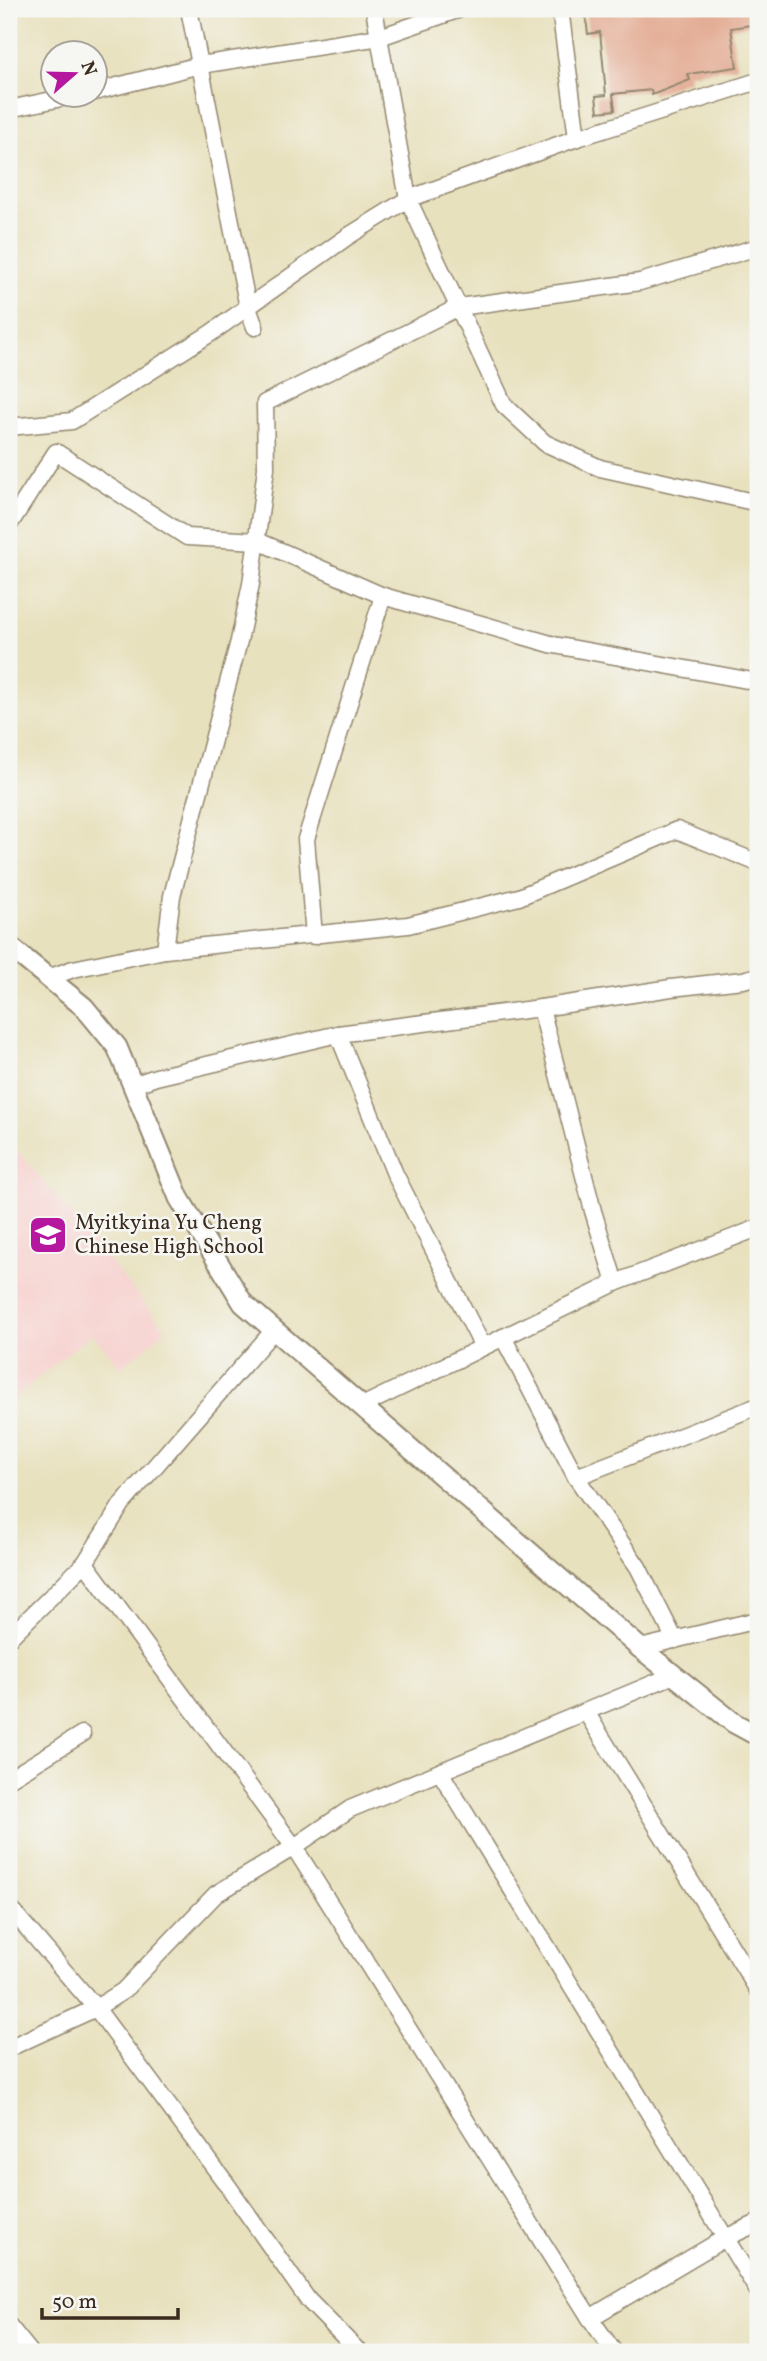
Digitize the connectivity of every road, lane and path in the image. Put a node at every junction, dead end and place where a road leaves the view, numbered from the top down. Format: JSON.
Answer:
{"nodes":[{"id":1,"x":189,"y":9,"type":"edge"},
{"id":2,"x":374,"y":9,"type":"edge"},
{"id":3,"x":460,"y":9,"type":"edge"},
{"id":4,"x":559,"y":9,"type":"edge"},
{"id":5,"x":380,"y":37,"type":"junction"},
{"id":6,"x":200,"y":65,"type":"junction"},
{"id":7,"x":758,"y":81,"type":"edge"},
{"id":8,"x":108,"y":88,"type":"edge"},
{"id":9,"x":38,"y":103,"type":"edge"},
{"id":10,"x":9,"y":109,"type":"edge"},
{"id":11,"x":578,"y":138,"type":"junction"},
{"id":12,"x":408,"y":198,"type":"junction"},
{"id":13,"x":758,"y":247,"type":"edge"},
{"id":14,"x":458,"y":307,"type":"junction"},
{"id":15,"x":247,"y":308,"type":"junction"},
{"id":16,"x":255,"y":327,"type":"dead end"},
{"id":17,"x":9,"y":427,"type":"edge"},
{"id":18,"x":758,"y":503,"type":"edge"},
{"id":19,"x":9,"y":525,"type":"edge"},
{"id":20,"x":258,"y":541,"type":"junction"},
{"id":21,"x":383,"y":596,"type":"junction"},
{"id":22,"x":758,"y":682,"type":"edge"},
{"id":23,"x":758,"y":863,"type":"edge"},
{"id":24,"x":314,"y":936,"type":"junction"},
{"id":25,"x":9,"y":946,"type":"edge"},
{"id":26,"x":165,"y":950,"type":"junction"},
{"id":27,"x":758,"y":976,"type":"edge"},
{"id":28,"x":48,"y":978,"type":"junction"},
{"id":29,"x":541,"y":1008,"type":"junction"},
{"id":30,"x":338,"y":1034,"type":"junction"},
{"id":31,"x":133,"y":1085,"type":"junction"},
{"id":32,"x":758,"y":1228,"type":"edge"},
{"id":33,"x":615,"y":1283,"type":"junction"},
{"id":34,"x":274,"y":1330,"type":"junction"},
{"id":35,"x":503,"y":1337,"type":"junction"},
{"id":36,"x":483,"y":1347,"type":"junction"},
{"id":37,"x":362,"y":1406,"type":"junction"},
{"id":38,"x":758,"y":1406,"type":"edge"},
{"id":39,"x":576,"y":1477,"type":"junction"},
{"id":40,"x":85,"y":1563,"type":"junction"},
{"id":41,"x":758,"y":1620,"type":"edge"},
{"id":42,"x":9,"y":1638,"type":"edge"},
{"id":43,"x":675,"y":1640,"type":"junction"},
{"id":44,"x":640,"y":1648,"type":"junction"},
{"id":45,"x":674,"y":1675,"type":"junction"},
{"id":46,"x":586,"y":1712,"type":"junction"},
{"id":47,"x":82,"y":1734,"type":"dead end"},
{"id":48,"x":758,"y":1736,"type":"edge"},
{"id":49,"x":440,"y":1772,"type":"junction"},
{"id":50,"x":9,"y":1779,"type":"edge"},
{"id":51,"x":294,"y":1847,"type":"junction"},
{"id":52,"x":9,"y":1907,"type":"edge"},
{"id":53,"x":758,"y":1990,"type":"edge"},
{"id":54,"x":96,"y":2008,"type":"junction"},
{"id":55,"x":9,"y":2048,"type":"edge"},
{"id":56,"x":758,"y":2223,"type":"edge"},
{"id":57,"x":725,"y":2238,"type":"junction"},
{"id":58,"x":758,"y":2291,"type":"edge"},
{"id":59,"x":590,"y":2318,"type":"junction"},
{"id":60,"x":9,"y":2326,"type":"edge"},
{"id":61,"x":30,"y":2352,"type":"edge"},
{"id":62,"x":359,"y":2352,"type":"edge"},
{"id":63,"x":614,"y":2352,"type":"edge"}],
"edges":[{"from":1,"to":6,"type":"street"},
{"from":2,"to":5,"type":"street"},
{"from":3,"to":5,"type":"street"},
{"from":4,"to":11,"type":"street"},
{"from":5,"to":6,"type":"street"},
{"from":5,"to":12,"type":"street"},
{"from":6,"to":8,"type":"street"},
{"from":6,"to":15,"type":"street"},
{"from":7,"to":11,"type":"street"},
{"from":9,"to":10,"type":"street"},
{"from":11,"to":12,"type":"street"},
{"from":12,"to":14,"type":"street"},
{"from":12,"to":15,"type":"street"},
{"from":13,"to":14,"type":"street"},
{"from":14,"to":18,"type":"street"},
{"from":14,"to":20,"type":"street"},
{"from":15,"to":16,"type":"street"},
{"from":15,"to":17,"type":"street"},
{"from":19,"to":20,"type":"street"},
{"from":20,"to":21,"type":"street"},
{"from":20,"to":26,"type":"street"},
{"from":21,"to":22,"type":"street"},
{"from":21,"to":24,"type":"street"},
{"from":23,"to":24,"type":"street"},
{"from":24,"to":26,"type":"street"},
{"from":25,"to":28,"type":"street"},
{"from":26,"to":28,"type":"street"},
{"from":27,"to":29,"type":"street"},
{"from":28,"to":31,"type":"street"},
{"from":29,"to":30,"type":"street"},
{"from":29,"to":33,"type":"street"},
{"from":30,"to":31,"type":"street"},
{"from":30,"to":36,"type":"street"},
{"from":31,"to":34,"type":"street"},
{"from":32,"to":33,"type":"street"},
{"from":33,"to":35,"type":"street"},
{"from":34,"to":37,"type":"street"},
{"from":34,"to":40,"type":"street"},
{"from":35,"to":36,"type":"street"},
{"from":35,"to":39,"type":"street"},
{"from":36,"to":37,"type":"street"},
{"from":37,"to":44,"type":"street"},
{"from":38,"to":39,"type":"street"},
{"from":39,"to":43,"type":"street"},
{"from":40,"to":42,"type":"street"},
{"from":40,"to":51,"type":"street"},
{"from":41,"to":43,"type":"street"},
{"from":43,"to":44,"type":"street"},
{"from":44,"to":45,"type":"street"},
{"from":45,"to":46,"type":"street"},
{"from":45,"to":48,"type":"street"},
{"from":46,"to":49,"type":"street"},
{"from":46,"to":53,"type":"street"},
{"from":47,"to":50,"type":"street"},
{"from":49,"to":51,"type":"street"},
{"from":49,"to":57,"type":"street"},
{"from":51,"to":54,"type":"street"},
{"from":51,"to":59,"type":"street"},
{"from":52,"to":54,"type":"street"},
{"from":54,"to":55,"type":"street"},
{"from":54,"to":62,"type":"street"},
{"from":56,"to":57,"type":"street"},
{"from":57,"to":58,"type":"street"},
{"from":57,"to":59,"type":"street"},
{"from":59,"to":63,"type":"street"},
{"from":60,"to":61,"type":"street"}]}
